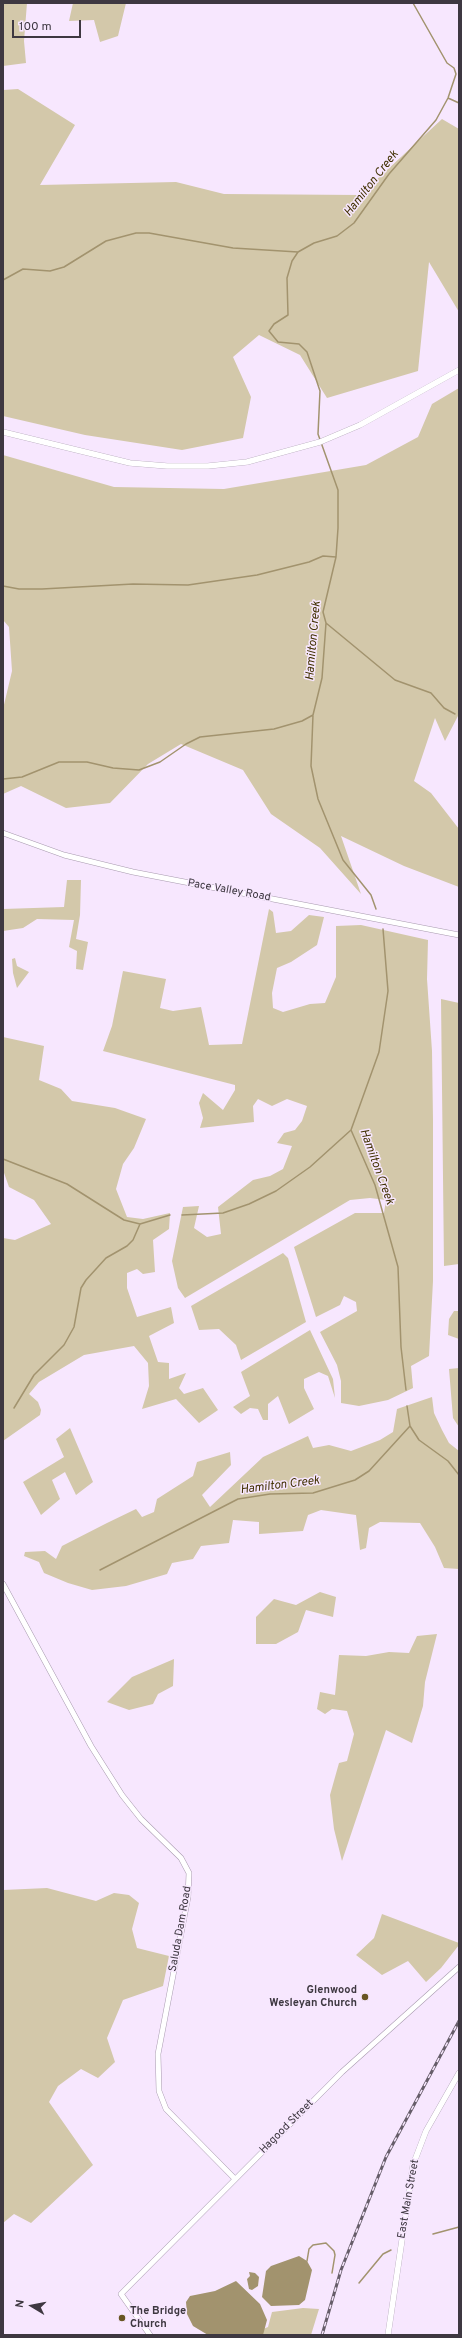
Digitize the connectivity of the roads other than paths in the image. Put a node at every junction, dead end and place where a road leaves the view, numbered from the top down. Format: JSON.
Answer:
{"nodes":[{"id":1,"x":459,"y":370,"type":"edge"},
{"id":2,"x":3,"y":432,"type":"edge"},
{"id":3,"x":3,"y":833,"type":"edge"},
{"id":4,"x":459,"y":935,"type":"edge"},
{"id":5,"x":3,"y":1584,"type":"edge"},
{"id":6,"x":459,"y":1966,"type":"edge"},
{"id":7,"x":459,"y":2073,"type":"edge"},
{"id":8,"x":235,"y":2179,"type":"junction"},
{"id":9,"x":150,"y":2335,"type":"edge"},
{"id":10,"x":388,"y":2335,"type":"edge"}],
"edges":[{"from":1,"to":2,"type":"main road"},
{"from":3,"to":4,"type":"street","name":"Pace Valley Road"},
{"from":5,"to":8,"type":"street","name":"Saluda Dam Road"},
{"from":6,"to":8,"type":"street","name":"Hagood Street"},
{"from":7,"to":10,"type":"main road","name":"East Main Street"},
{"from":8,"to":9,"type":"street","name":"Hagood Street"}]}
